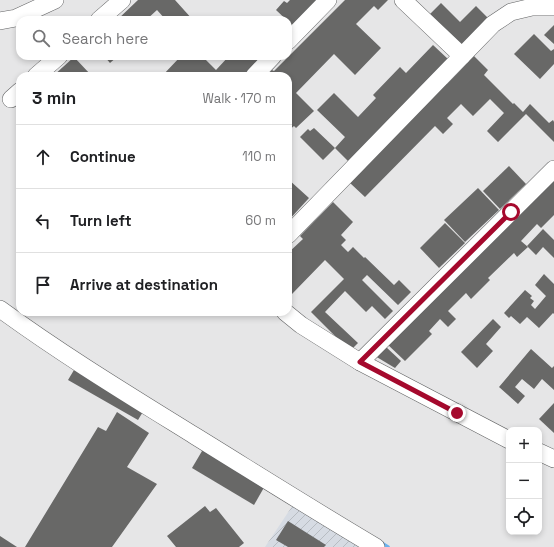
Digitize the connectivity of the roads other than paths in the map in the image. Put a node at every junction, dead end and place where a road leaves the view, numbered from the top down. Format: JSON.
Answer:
{"nodes":[{"id":1,"x":55,"y":0,"type":"edge"},
{"id":2,"x":122,"y":0,"type":"edge"},
{"id":3,"x":328,"y":0,"type":"edge"},
{"id":4,"x":403,"y":0,"type":"edge"},
{"id":5,"x":554,"y":7,"type":"edge"},
{"id":6,"x":20,"y":16,"type":"edge"},
{"id":7,"x":104,"y":16,"type":"edge"},
{"id":8,"x":16,"y":18,"type":"edge"},
{"id":9,"x":0,"y":21,"type":"edge"},
{"id":10,"x":292,"y":37,"type":"edge"},
{"id":11,"x":462,"y":56,"type":"junction"},
{"id":12,"x":54,"y":60,"type":"edge"},
{"id":13,"x":269,"y":60,"type":"edge"},
{"id":14,"x":41,"y":72,"type":"edge"},
{"id":15,"x":258,"y":72,"type":"edge"},
{"id":16,"x":554,"y":168,"type":"edge"},
{"id":17,"x":292,"y":231,"type":"edge"},
{"id":18,"x":0,"y":309,"type":"edge"},
{"id":19,"x":290,"y":316,"type":"edge"},
{"id":20,"x":360,"y":362,"type":"junction"},
{"id":21,"x":506,"y":438,"type":"edge"},
{"id":22,"x":542,"y":453,"type":"edge"},
{"id":23,"x":554,"y":459,"type":"edge"},
{"id":24,"x":376,"y":547,"type":"edge"}],
"edges":[{"from":1,"to":6,"type":"street"},
{"from":2,"to":7,"type":"street"},
{"from":3,"to":10,"type":"street"},
{"from":4,"to":11,"type":"street"},
{"from":5,"to":11,"type":"street"},
{"from":8,"to":9,"type":"street"},
{"from":11,"to":17,"type":"street"},
{"from":12,"to":14,"type":"street"},
{"from":13,"to":15,"type":"street"},
{"from":16,"to":20,"type":"street"},
{"from":18,"to":24,"type":"street"},
{"from":19,"to":20,"type":"street"},
{"from":20,"to":21,"type":"street"},
{"from":22,"to":23,"type":"street"}]}
